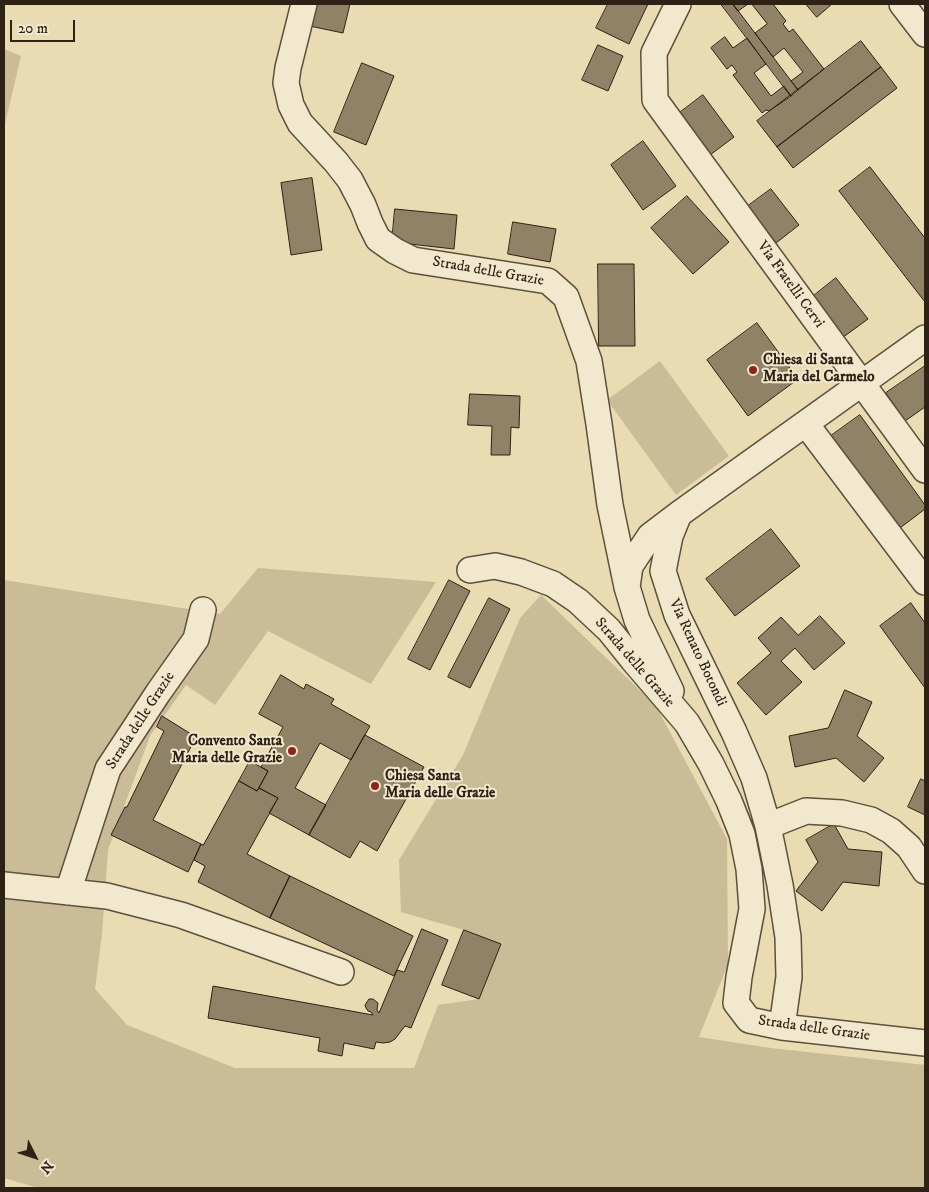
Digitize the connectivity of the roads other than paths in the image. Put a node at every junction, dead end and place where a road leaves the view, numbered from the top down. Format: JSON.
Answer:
{"nodes":[{"id":1,"x":304,"y":4,"type":"edge"},
{"id":2,"x":678,"y":4,"type":"edge"},
{"id":3,"x":902,"y":4,"type":"edge"},
{"id":4,"x":925,"y":34,"type":"edge"},
{"id":5,"x":925,"y":338,"type":"edge"},
{"id":6,"x":862,"y":384,"type":"junction"},
{"id":7,"x":806,"y":424,"type":"junction"},
{"id":8,"x":925,"y":470,"type":"edge"},
{"id":9,"x":679,"y":514,"type":"junction"},
{"id":10,"x":470,"y":570,"type":"dead end"},
{"id":11,"x":925,"y":582,"type":"edge"},
{"id":12,"x":627,"y":587,"type":"junction"},
{"id":13,"x":203,"y":610,"type":"dead end"},
{"id":14,"x":686,"y":723,"type":"junction"},
{"id":15,"x":768,"y":826,"type":"junction"},
{"id":16,"x":925,"y":871,"type":"edge"},
{"id":17,"x":4,"y":885,"type":"edge"},
{"id":18,"x":68,"y":892,"type":"junction"},
{"id":19,"x":342,"y":972,"type":"dead end"},
{"id":20,"x":782,"y":1027,"type":"junction"},
{"id":21,"x":925,"y":1043,"type":"edge"}],
"edges":[{"from":1,"to":12,"type":"street","name":"Strada delle Grazie"},
{"from":2,"to":6,"type":"street","name":"Via Fratelli Cervi"},
{"from":3,"to":4,"type":"street"},
{"from":5,"to":6,"type":"street"},
{"from":6,"to":7,"type":"street"},
{"from":6,"to":8,"type":"street","name":"Via Fratelli Cervi"},
{"from":7,"to":9,"type":"street"},
{"from":7,"to":11,"type":"street"},
{"from":9,"to":12,"type":"street","name":"Strada delle Grazie"},
{"from":9,"to":15,"type":"street","name":"Via Renato Botondi"},
{"from":10,"to":14,"type":"street","name":"Strada delle Grazie"},
{"from":12,"to":14,"type":"street","name":"Strada delle Grazie"},
{"from":13,"to":18,"type":"street","name":"Strada delle Grazie"},
{"from":14,"to":20,"type":"street","name":"Strada delle Grazie"},
{"from":15,"to":16,"type":"street"},
{"from":15,"to":20,"type":"street","name":"Via Renato Botondi"},
{"from":17,"to":18,"type":"street"},
{"from":18,"to":19,"type":"street"},
{"from":20,"to":21,"type":"street","name":"Strada delle Grazie"}]}
